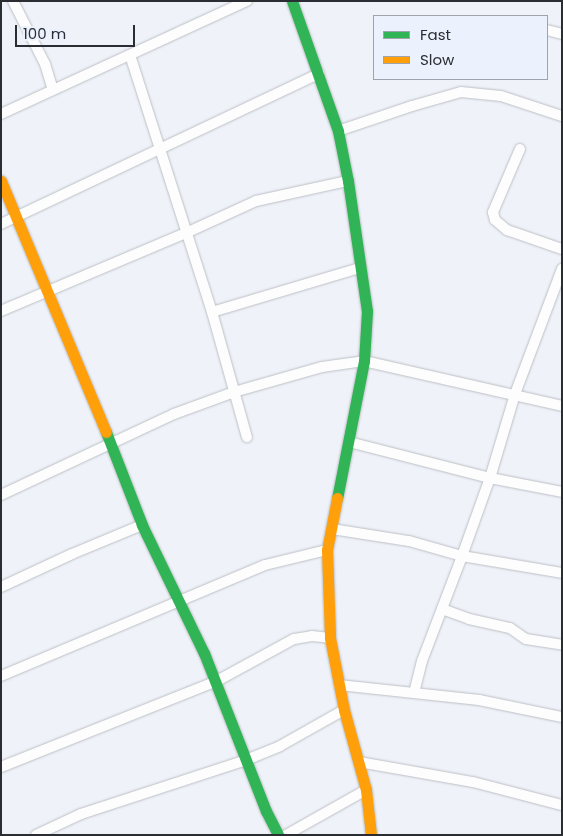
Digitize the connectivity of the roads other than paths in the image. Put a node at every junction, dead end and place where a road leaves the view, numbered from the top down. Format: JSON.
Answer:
{"nodes":[{"id":1,"x":13,"y":1,"type":"edge"},
{"id":2,"x":247,"y":1,"type":"edge"},
{"id":3,"x":292,"y":1,"type":"edge"},
{"id":4,"x":548,"y":30,"type":"edge"},
{"id":5,"x":562,"y":34,"type":"edge"},
{"id":6,"x":130,"y":55,"type":"junction"},
{"id":7,"x":319,"y":74,"type":"junction"},
{"id":8,"x":53,"y":90,"type":"junction"},
{"id":9,"x":1,"y":114,"type":"edge"},
{"id":10,"x":562,"y":116,"type":"edge"},
{"id":11,"x":338,"y":131,"type":"junction"},
{"id":12,"x":520,"y":149,"type":"dead end"},
{"id":13,"x":160,"y":151,"type":"junction"},
{"id":14,"x":1,"y":180,"type":"edge"},
{"id":15,"x":348,"y":181,"type":"junction"},
{"id":16,"x":14,"y":219,"type":"junction"},
{"id":17,"x":1,"y":224,"type":"edge"},
{"id":18,"x":186,"y":233,"type":"junction"},
{"id":19,"x":562,"y":250,"type":"edge"},
{"id":20,"x":360,"y":268,"type":"junction"},
{"id":21,"x":562,"y":269,"type":"edge"},
{"id":22,"x":47,"y":293,"type":"junction"},
{"id":23,"x":1,"y":311,"type":"edge"},
{"id":24,"x":212,"y":312,"type":"junction"},
{"id":25,"x":364,"y":361,"type":"junction"},
{"id":26,"x":234,"y":392,"type":"junction"},
{"id":27,"x":515,"y":394,"type":"junction"},
{"id":28,"x":562,"y":406,"type":"edge"},
{"id":29,"x":247,"y":436,"type":"dead end"},
{"id":30,"x":349,"y":442,"type":"junction"},
{"id":31,"x":111,"y":445,"type":"junction"},
{"id":32,"x":490,"y":478,"type":"junction"},
{"id":33,"x":562,"y":492,"type":"edge"},
{"id":34,"x":1,"y":495,"type":"edge"},
{"id":35,"x":142,"y":525,"type":"junction"},
{"id":36,"x":332,"y":530,"type":"junction"},
{"id":37,"x":327,"y":550,"type":"junction"},
{"id":38,"x":462,"y":556,"type":"junction"},
{"id":39,"x":562,"y":573,"type":"edge"},
{"id":40,"x":1,"y":587,"type":"edge"},
{"id":41,"x":178,"y":602,"type":"junction"},
{"id":42,"x":442,"y":609,"type":"junction"},
{"id":43,"x":330,"y":638,"type":"junction"},
{"id":44,"x":562,"y":645,"type":"edge"},
{"id":45,"x":1,"y":676,"type":"edge"},
{"id":46,"x":215,"y":682,"type":"junction"},
{"id":47,"x":339,"y":685,"type":"junction"},
{"id":48,"x":414,"y":693,"type":"junction"},
{"id":49,"x":344,"y":710,"type":"junction"},
{"id":50,"x":562,"y":717,"type":"edge"},
{"id":51,"x":246,"y":760,"type":"junction"},
{"id":52,"x":359,"y":762,"type":"junction"},
{"id":53,"x":1,"y":767,"type":"edge"},
{"id":54,"x":366,"y":790,"type":"junction"},
{"id":55,"x":562,"y":805,"type":"edge"},
{"id":56,"x":36,"y":835,"type":"edge"},
{"id":57,"x":278,"y":835,"type":"edge"},
{"id":58,"x":286,"y":835,"type":"edge"},
{"id":59,"x":371,"y":835,"type":"edge"}],
"edges":[{"from":1,"to":8,"type":"street"},
{"from":2,"to":6,"type":"street"},
{"from":3,"to":7,"type":"street"},
{"from":4,"to":5,"type":"street"},
{"from":6,"to":8,"type":"street"},
{"from":6,"to":13,"type":"street"},
{"from":7,"to":11,"type":"street"},
{"from":7,"to":13,"type":"street"},
{"from":8,"to":9,"type":"street"},
{"from":10,"to":11,"type":"street"},
{"from":11,"to":15,"type":"street"},
{"from":12,"to":19,"type":"street"},
{"from":13,"to":16,"type":"street"},
{"from":13,"to":18,"type":"street"},
{"from":14,"to":16,"type":"street"},
{"from":15,"to":18,"type":"street"},
{"from":15,"to":20,"type":"street"},
{"from":16,"to":17,"type":"street"},
{"from":16,"to":22,"type":"street"},
{"from":18,"to":22,"type":"street"},
{"from":18,"to":24,"type":"street"},
{"from":20,"to":24,"type":"street"},
{"from":20,"to":25,"type":"street"},
{"from":21,"to":27,"type":"street"},
{"from":22,"to":23,"type":"street"},
{"from":22,"to":31,"type":"street"},
{"from":24,"to":26,"type":"street"},
{"from":25,"to":26,"type":"street"},
{"from":25,"to":27,"type":"street"},
{"from":25,"to":30,"type":"street"},
{"from":26,"to":29,"type":"street"},
{"from":26,"to":31,"type":"street"},
{"from":27,"to":28,"type":"street"},
{"from":27,"to":32,"type":"street"},
{"from":30,"to":32,"type":"street"},
{"from":30,"to":36,"type":"street"},
{"from":31,"to":34,"type":"street"},
{"from":31,"to":35,"type":"street"},
{"from":32,"to":33,"type":"street"},
{"from":32,"to":38,"type":"street"},
{"from":35,"to":40,"type":"street"},
{"from":35,"to":41,"type":"street"},
{"from":36,"to":37,"type":"street"},
{"from":36,"to":38,"type":"street"},
{"from":37,"to":41,"type":"street"},
{"from":37,"to":43,"type":"street"},
{"from":38,"to":39,"type":"street"},
{"from":38,"to":42,"type":"street"},
{"from":41,"to":45,"type":"street"},
{"from":41,"to":46,"type":"street"},
{"from":42,"to":44,"type":"street"},
{"from":42,"to":48,"type":"street"},
{"from":43,"to":46,"type":"street"},
{"from":43,"to":47,"type":"street"},
{"from":46,"to":51,"type":"street"},
{"from":46,"to":53,"type":"street"},
{"from":47,"to":48,"type":"street"},
{"from":47,"to":49,"type":"street"},
{"from":48,"to":50,"type":"street"},
{"from":49,"to":51,"type":"street"},
{"from":49,"to":52,"type":"street"},
{"from":51,"to":56,"type":"street"},
{"from":51,"to":57,"type":"street"},
{"from":52,"to":54,"type":"street"},
{"from":52,"to":55,"type":"street"},
{"from":54,"to":58,"type":"street"},
{"from":54,"to":59,"type":"street"}]}
